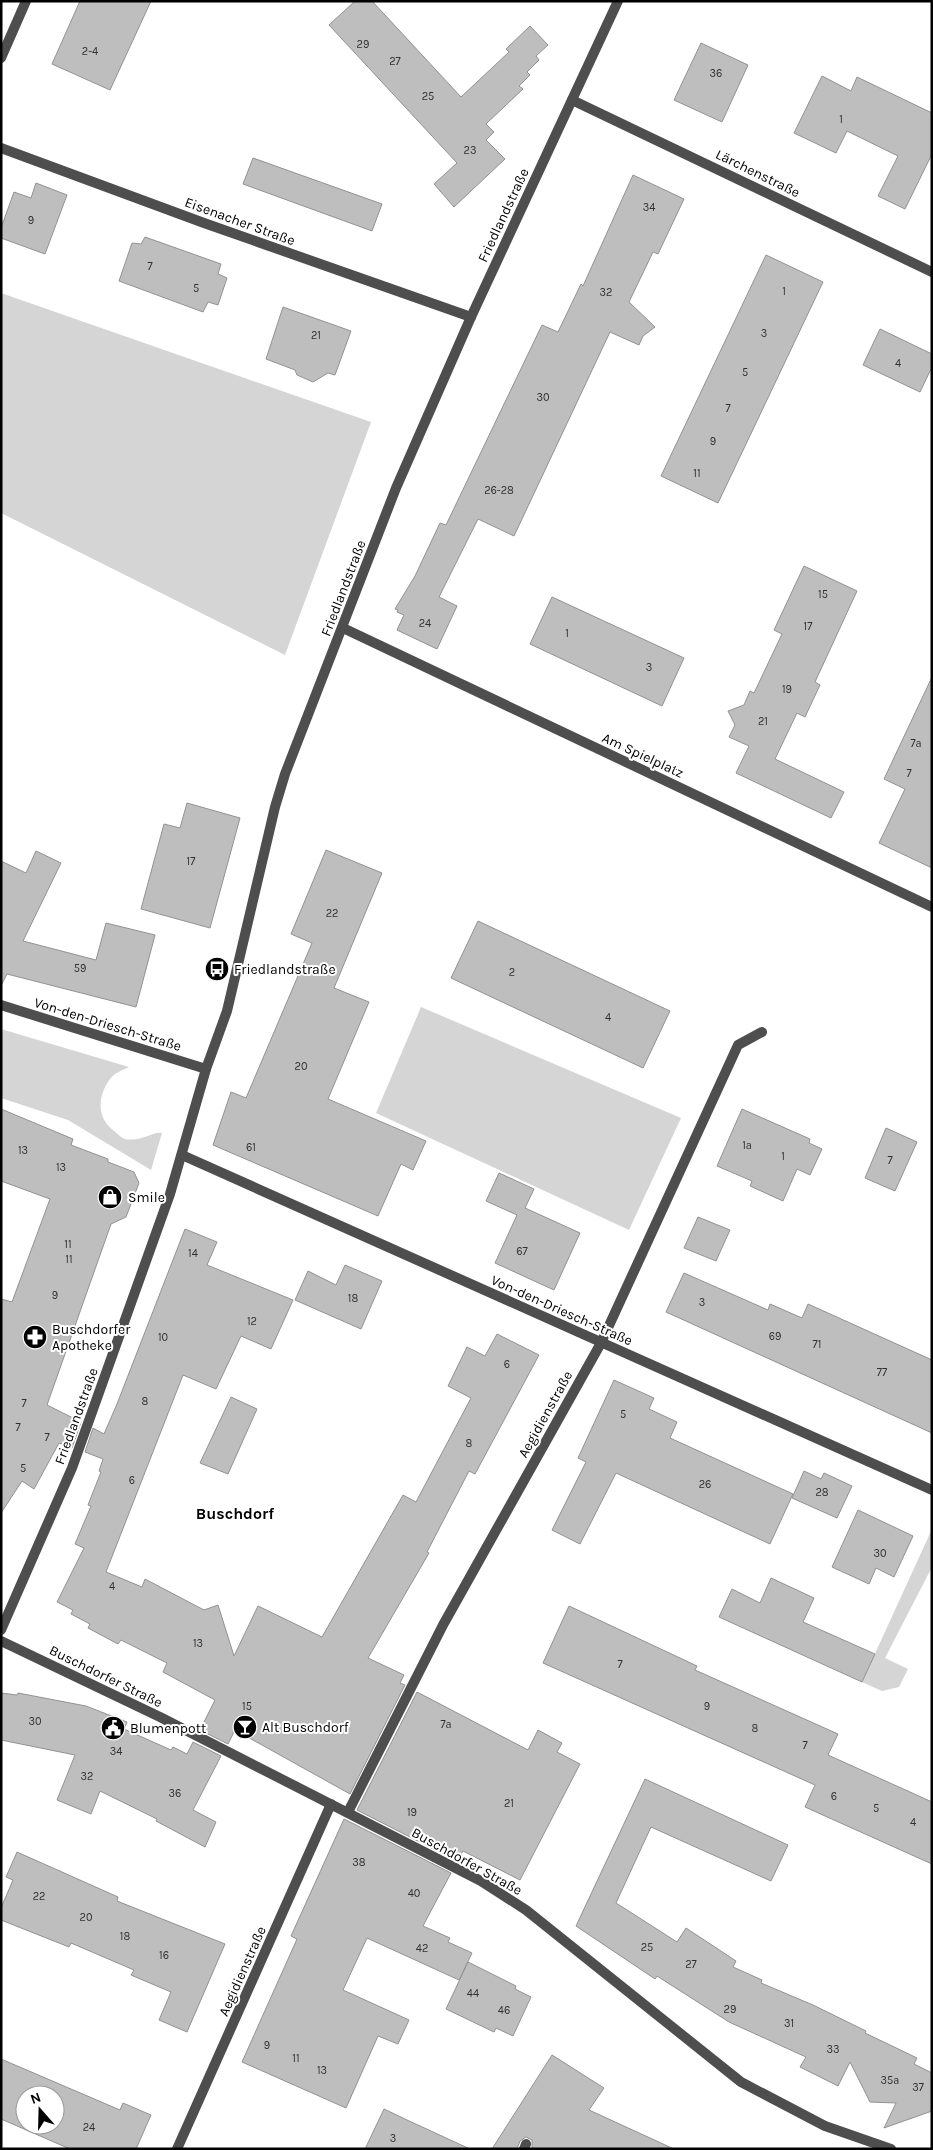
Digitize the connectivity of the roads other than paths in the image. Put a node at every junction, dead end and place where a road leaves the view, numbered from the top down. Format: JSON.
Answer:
{"nodes":[{"id":1,"x":26,"y":1,"type":"edge"},
{"id":2,"x":618,"y":1,"type":"edge"},
{"id":3,"x":1,"y":58,"type":"edge"},
{"id":4,"x":572,"y":100,"type":"junction"},
{"id":5,"x":1,"y":148,"type":"edge"},
{"id":6,"x":932,"y":272,"type":"edge"},
{"id":7,"x":471,"y":317,"type":"junction"},
{"id":8,"x":343,"y":628,"type":"junction"},
{"id":9,"x":932,"y":907,"type":"edge"},
{"id":10,"x":1,"y":1005,"type":"edge"},
{"id":11,"x":762,"y":1032,"type":"dead end"},
{"id":12,"x":206,"y":1069,"type":"junction"},
{"id":13,"x":182,"y":1156,"type":"junction"},
{"id":14,"x":601,"y":1343,"type":"junction"},
{"id":15,"x":932,"y":1490,"type":"edge"},
{"id":16,"x":1,"y":1630,"type":"edge"},
{"id":17,"x":1,"y":1641,"type":"edge"},
{"id":18,"x":331,"y":1804,"type":"junction"},
{"id":19,"x":348,"y":1812,"type":"junction"},
{"id":20,"x":177,"y":2149,"type":"edge"},
{"id":21,"x":891,"y":2149,"type":"edge"}],
"edges":[{"from":1,"to":3,"type":"street"},
{"from":2,"to":4,"type":"street","name":"Friedlandstraße"},
{"from":4,"to":6,"type":"street","name":"Lärchenstraße"},
{"from":4,"to":7,"type":"street","name":"Friedlandstraße"},
{"from":5,"to":7,"type":"street","name":"Eisenacher Straße"},
{"from":7,"to":8,"type":"street","name":"Friedlandstraße"},
{"from":8,"to":9,"type":"street","name":"Am Spielplatz"},
{"from":8,"to":12,"type":"street","name":"Friedlandstraße"},
{"from":10,"to":12,"type":"street","name":"Von-den-Driesch-Straße"},
{"from":11,"to":14,"type":"street","name":"Aegidienstraße"},
{"from":12,"to":13,"type":"street","name":"Friedlandstraße"},
{"from":13,"to":14,"type":"street","name":"Von-den-Driesch-Straße"},
{"from":13,"to":16,"type":"street","name":"Friedlandstraße"},
{"from":14,"to":15,"type":"street","name":"Von-den-Driesch-Straße"},
{"from":14,"to":19,"type":"street","name":"Aegidienstraße"},
{"from":17,"to":18,"type":"street","name":"Buschdorfer Straße"},
{"from":18,"to":19,"type":"street","name":"Buschdorfer Straße"},
{"from":18,"to":20,"type":"street","name":"Aegidienstraße"},
{"from":19,"to":21,"type":"street","name":"Buschdorfer Straße"}]}
